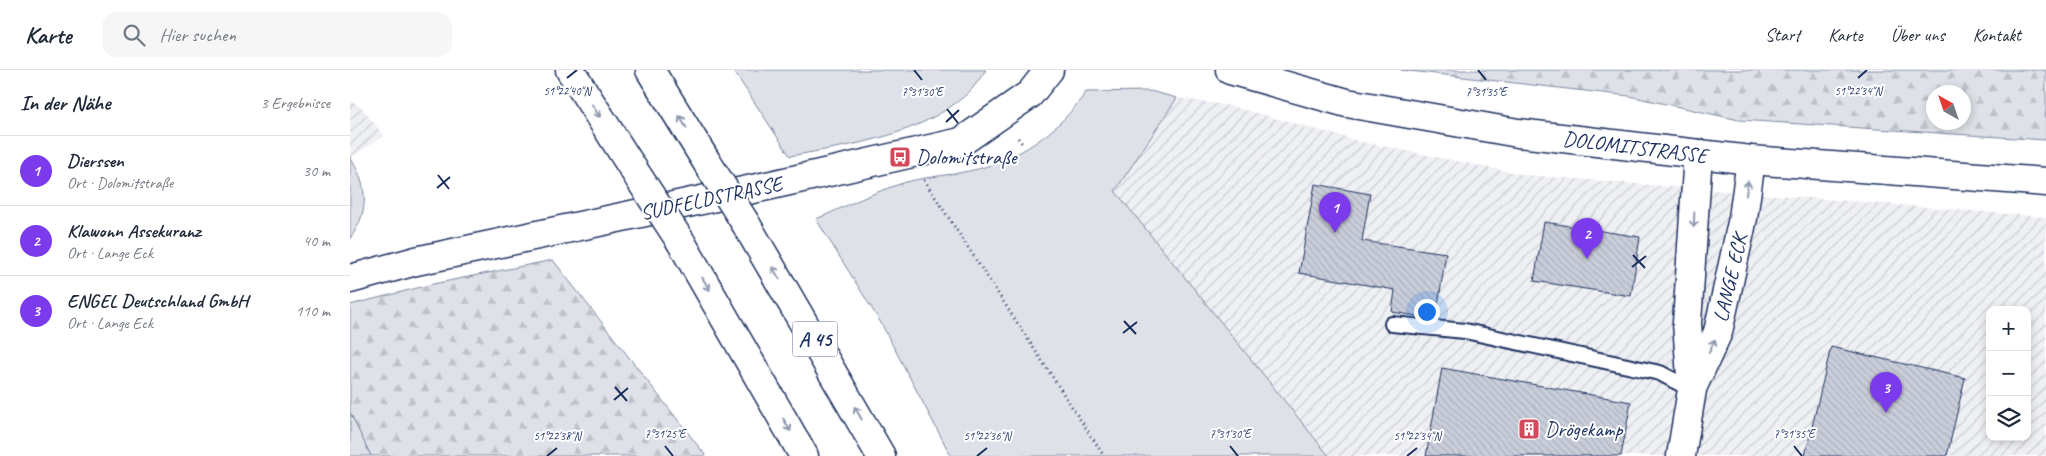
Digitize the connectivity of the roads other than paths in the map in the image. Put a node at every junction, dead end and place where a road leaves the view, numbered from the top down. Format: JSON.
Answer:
{"nodes":[{"id":1,"x":570,"y":70,"type":"edge"},
{"id":2,"x":650,"y":70,"type":"edge"},
{"id":3,"x":1048,"y":70,"type":"edge"},
{"id":4,"x":1230,"y":70,"type":"edge"},
{"id":5,"x":1698,"y":154,"type":"junction"},
{"id":6,"x":1751,"y":160,"type":"junction"},
{"id":7,"x":2046,"y":182,"type":"edge"},
{"id":8,"x":350,"y":279,"type":"edge"},
{"id":9,"x":1392,"y":324,"type":"dead end"},
{"id":10,"x":1692,"y":390,"type":"junction"},
{"id":11,"x":804,"y":456,"type":"edge"},
{"id":12,"x":882,"y":456,"type":"edge"},
{"id":13,"x":1681,"y":456,"type":"edge"}],
"edges":[{"from":1,"to":11,"type":"main road","one_way":true,"bridge":true},
{"from":12,"to":2,"type":"main road","number":"A 45","one_way":true,"bridge":true},
{"from":3,"to":8,"type":"main road","name":"SUDFELDSTRASSE"},
{"from":4,"to":5,"type":"main road","name":"DOLOMITSTRASSE"},
{"from":5,"to":6,"type":"main road","name":"DOLOMITSTRASSE"},
{"from":5,"to":10,"type":"main road","name":"LANGE ECK","one_way":true},
{"from":6,"to":7,"type":"main road","name":"DOLOMITSTRASSE"},
{"from":10,"to":6,"type":"main road","name":"LANGE ECK","one_way":true},
{"from":9,"to":10,"type":"lane"},
{"from":10,"to":13,"type":"main road","name":"LANGE ECK"}]}
